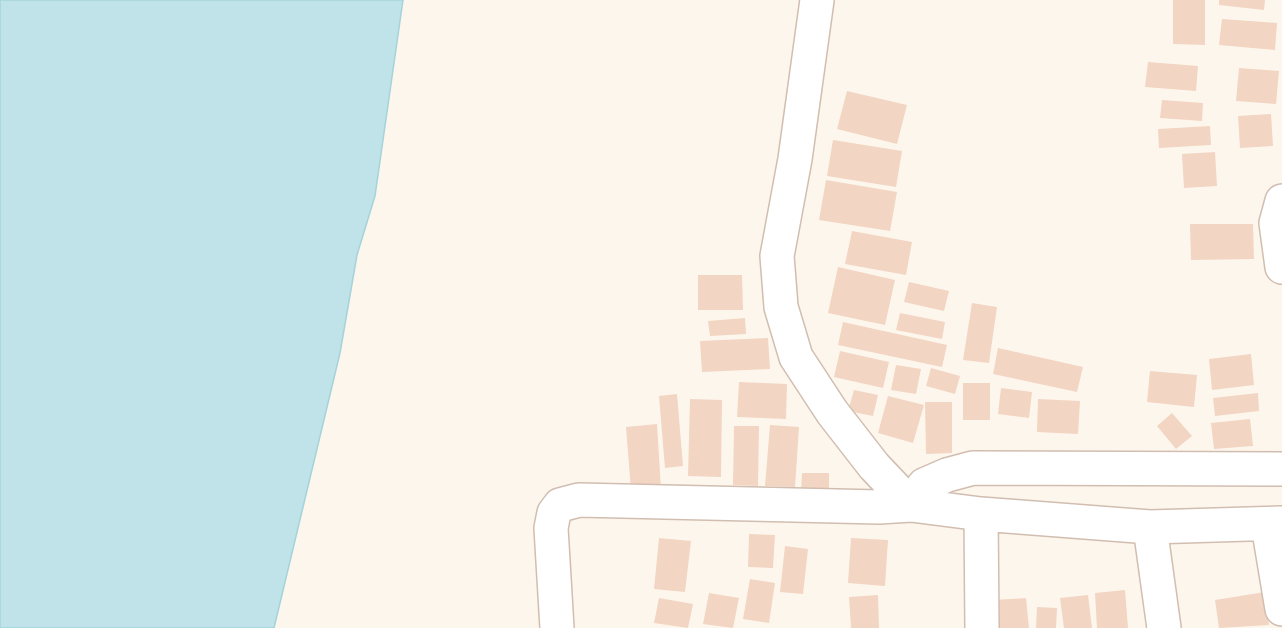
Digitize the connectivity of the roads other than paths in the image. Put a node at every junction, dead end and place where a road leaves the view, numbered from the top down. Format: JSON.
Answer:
{"nodes":[{"id":1,"x":817,"y":0,"type":"edge"},
{"id":2,"x":1282,"y":201,"type":"edge"},
{"id":3,"x":1282,"y":267,"type":"edge"},
{"id":4,"x":1282,"y":469,"type":"edge"},
{"id":5,"x":911,"y":505,"type":"junction"},
{"id":6,"x":981,"y":514,"type":"junction"},
{"id":7,"x":1275,"y":524,"type":"edge"},
{"id":8,"x":1150,"y":527,"type":"junction"},
{"id":9,"x":1282,"y":609,"type":"edge"},
{"id":10,"x":557,"y":628,"type":"edge"},
{"id":11,"x":982,"y":628,"type":"edge"},
{"id":12,"x":1164,"y":628,"type":"edge"}],
"edges":[{"from":1,"to":5,"type":"street"},
{"from":2,"to":3,"type":"street"},
{"from":4,"to":5,"type":"street"},
{"from":5,"to":6,"type":"street"},
{"from":5,"to":10,"type":"street"},
{"from":6,"to":8,"type":"street"},
{"from":6,"to":11,"type":"street"},
{"from":7,"to":8,"type":"street"},
{"from":7,"to":9,"type":"street"},
{"from":8,"to":12,"type":"street"}]}
